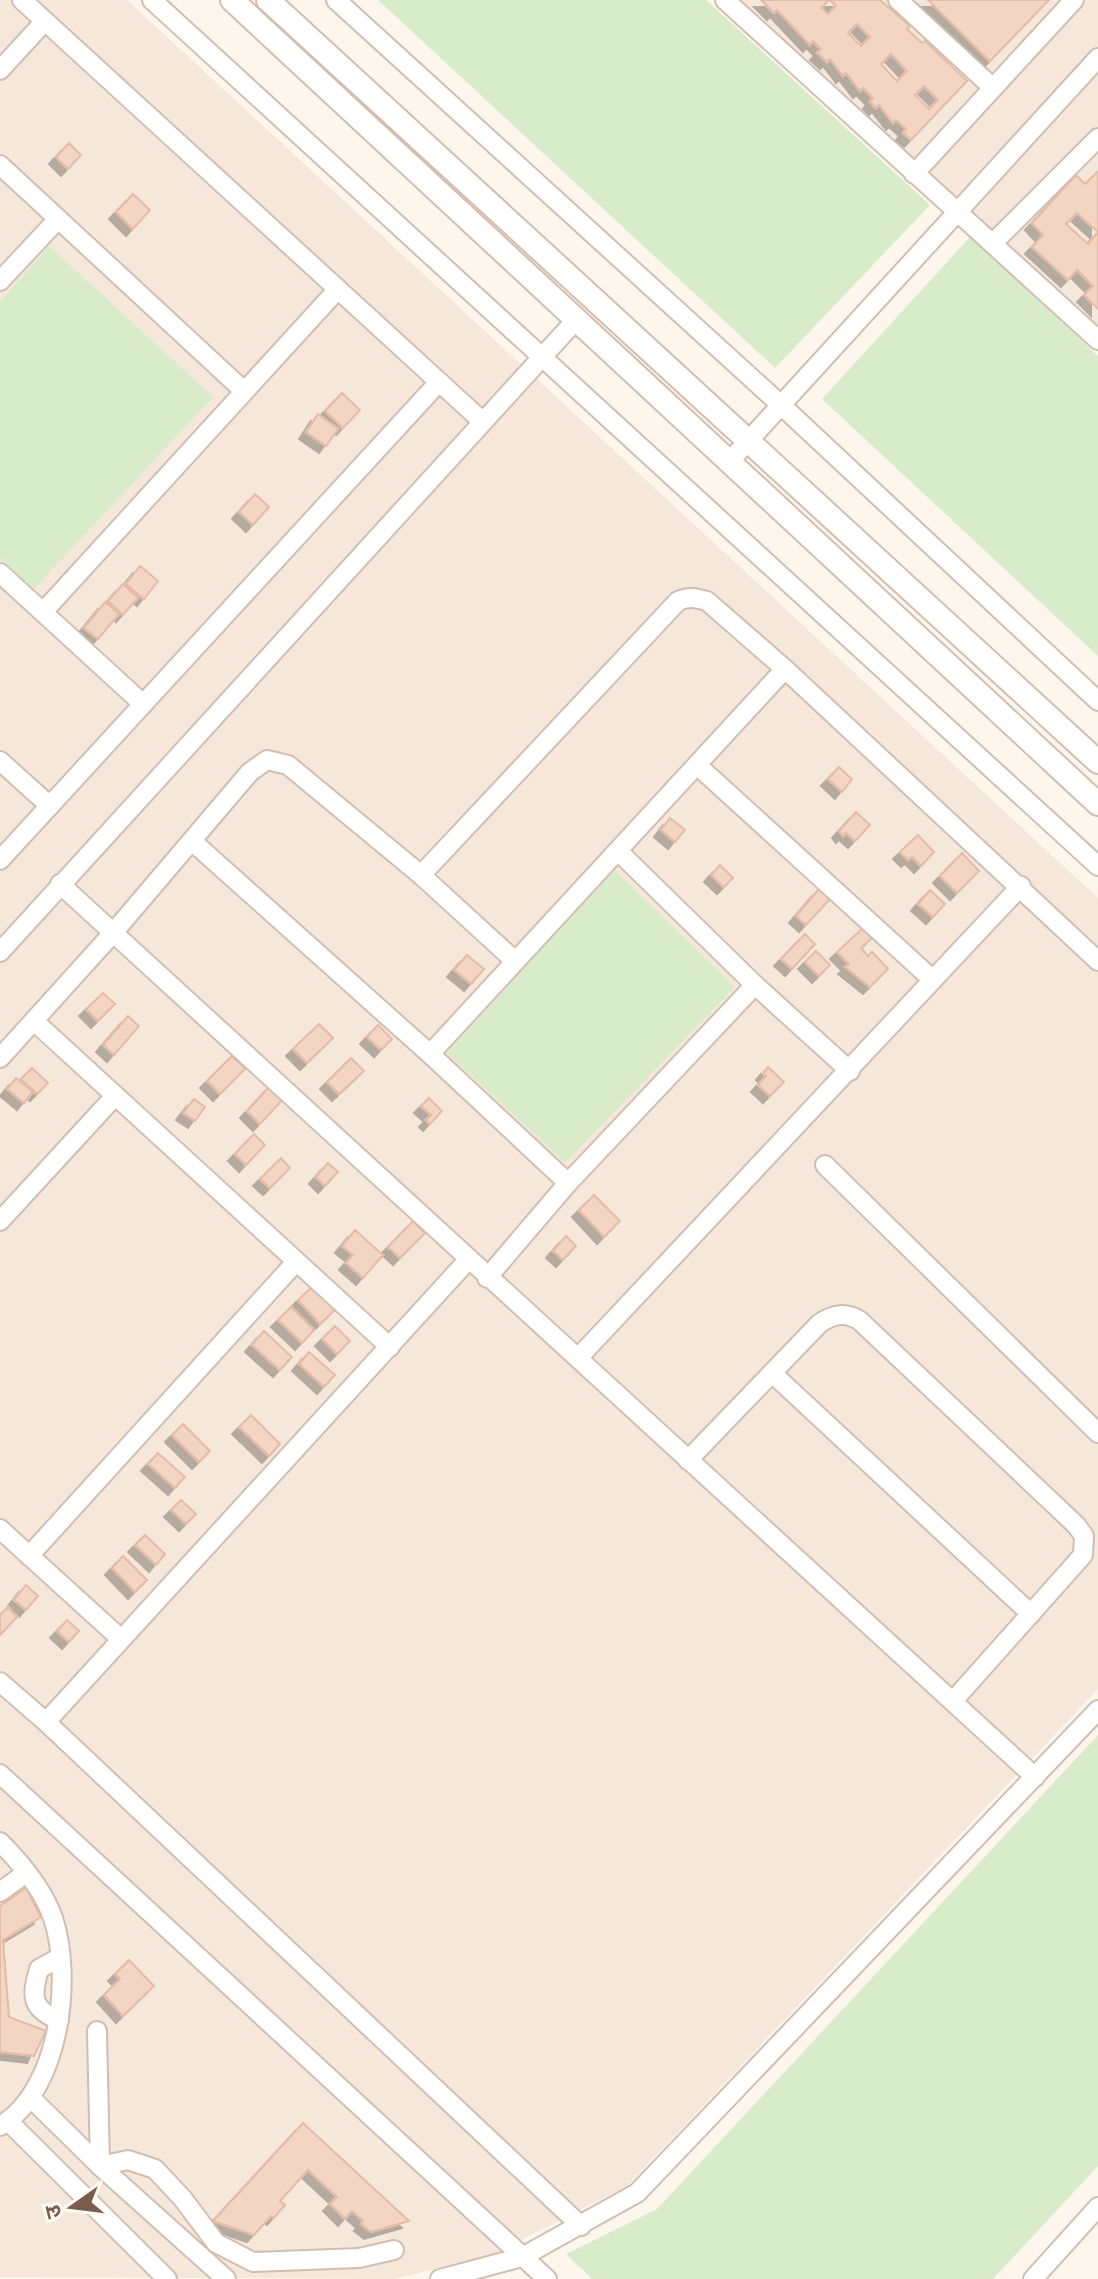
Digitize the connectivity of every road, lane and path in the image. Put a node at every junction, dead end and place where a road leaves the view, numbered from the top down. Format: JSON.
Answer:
{"nodes":[{"id":1,"x":22,"y":0,"type":"edge"},
{"id":2,"x":152,"y":0,"type":"edge"},
{"id":3,"x":232,"y":0,"type":"edge"},
{"id":4,"x":268,"y":0,"type":"edge"},
{"id":5,"x":336,"y":0,"type":"edge"},
{"id":6,"x":725,"y":0,"type":"edge"},
{"id":7,"x":1074,"y":0,"type":"edge"},
{"id":8,"x":904,"y":2,"type":"edge"},
{"id":9,"x":45,"y":21,"type":"junction"},
{"id":10,"x":1098,"y":58,"type":"edge"},
{"id":11,"x":0,"y":70,"type":"edge"},
{"id":12,"x":993,"y":88,"type":"junction"},
{"id":13,"x":1095,"y":146,"type":"edge"},
{"id":14,"x":0,"y":165,"type":"edge"},
{"id":15,"x":914,"y":174,"type":"junction"},
{"id":16,"x":957,"y":213,"type":"junction"},
{"id":17,"x":58,"y":219,"type":"junction"},
{"id":18,"x":993,"y":243,"type":"junction"},
{"id":19,"x":0,"y":281,"type":"edge"},
{"id":20,"x":338,"y":289,"type":"junction"},
{"id":21,"x":575,"y":321,"type":"junction"},
{"id":22,"x":1098,"y":340,"type":"edge"},
{"id":23,"x":543,"y":356,"type":"junction"},
{"id":24,"x":439,"y":382,"type":"junction"},
{"id":25,"x":244,"y":391,"type":"junction"},
{"id":26,"x":781,"y":405,"type":"junction"},
{"id":27,"x":483,"y":422,"type":"junction"},
{"id":28,"x":749,"y":440,"type":"junction"},
{"id":29,"x":729,"y":462,"type":"junction"},
{"id":30,"x":0,"y":573,"type":"edge"},
{"id":31,"x":43,"y":612,"type":"junction"},
{"id":32,"x":785,"y":669,"type":"junction"},
{"id":33,"x":1098,"y":701,"type":"edge"},
{"id":34,"x":143,"y":704,"type":"junction"},
{"id":35,"x":0,"y":761,"type":"edge"},
{"id":36,"x":1098,"y":762,"type":"edge"},
{"id":37,"x":697,"y":765,"type":"junction"},
{"id":38,"x":1098,"y":804,"type":"edge"},
{"id":39,"x":50,"y":806,"type":"junction"},
{"id":40,"x":193,"y":842,"type":"junction"},
{"id":41,"x":618,"y":851,"type":"junction"},
{"id":42,"x":0,"y":860,"type":"edge"},
{"id":43,"x":1098,"y":866,"type":"edge"},
{"id":44,"x":421,"y":875,"type":"junction"},
{"id":45,"x":60,"y":884,"type":"junction"},
{"id":46,"x":1021,"y":886,"type":"junction"},
{"id":47,"x":113,"y":933,"type":"junction"},
{"id":48,"x":1,"y":948,"type":"edge"},
{"id":49,"x":515,"y":961,"type":"junction"},
{"id":50,"x":1098,"y":961,"type":"edge"},
{"id":51,"x":933,"y":980,"type":"junction"},
{"id":52,"x":755,"y":985,"type":"junction"},
{"id":53,"x":34,"y":1021,"type":"junction"},
{"id":54,"x":430,"y":1054,"type":"junction"},
{"id":55,"x":0,"y":1058,"type":"edge"},
{"id":56,"x":850,"y":1071,"type":"junction"},
{"id":57,"x":115,"y":1096,"type":"junction"},
{"id":58,"x":825,"y":1165,"type":"dead end"},
{"id":59,"x":568,"y":1183,"type":"junction"},
{"id":60,"x":0,"y":1221,"type":"edge"},
{"id":61,"x":469,"y":1259,"type":"junction"},
{"id":62,"x":295,"y":1263,"type":"junction"},
{"id":63,"x":487,"y":1278,"type":"junction"},
{"id":64,"x":390,"y":1347,"type":"junction"},
{"id":65,"x":578,"y":1358,"type":"junction"},
{"id":66,"x":772,"y":1373,"type":"junction"},
{"id":67,"x":1098,"y":1433,"type":"edge"},
{"id":68,"x":688,"y":1460,"type":"junction"},
{"id":69,"x":0,"y":1529,"type":"edge"},
{"id":70,"x":29,"y":1556,"type":"junction"},
{"id":71,"x":1031,"y":1614,"type":"junction"},
{"id":72,"x":121,"y":1639,"type":"junction"},
{"id":73,"x":0,"y":1682,"type":"edge"},
{"id":74,"x":953,"y":1701,"type":"junction"},
{"id":75,"x":1098,"y":1710,"type":"edge"},
{"id":76,"x":46,"y":1722,"type":"junction"},
{"id":77,"x":0,"y":1774,"type":"edge"},
{"id":78,"x":1035,"y":1777,"type":"junction"},
{"id":79,"x":0,"y":1842,"type":"edge"},
{"id":80,"x":26,"y":1873,"type":"junction"},
{"id":81,"x":0,"y":1892,"type":"edge"},
{"id":82,"x":97,"y":2031,"type":"dead end"},
{"id":83,"x":31,"y":2098,"type":"junction"},
{"id":84,"x":4,"y":2123,"type":"edge"},
{"id":85,"x":100,"y":2166,"type":"junction"},
{"id":86,"x":1098,"y":2207,"type":"edge"},
{"id":87,"x":581,"y":2226,"type":"junction"},
{"id":88,"x":394,"y":2250,"type":"dead end"},
{"id":89,"x":522,"y":2257,"type":"junction"},
{"id":90,"x":167,"y":2279,"type":"edge"},
{"id":91,"x":226,"y":2279,"type":"edge"},
{"id":92,"x":440,"y":2279,"type":"edge"},
{"id":93,"x":547,"y":2279,"type":"edge"},
{"id":94,"x":1033,"y":2279,"type":"edge"}],
"edges":[{"from":1,"to":9,"type":"street"},
{"from":2,"to":23,"type":"street"},
{"from":3,"to":21,"type":"street"},
{"from":4,"to":28,"type":"street"},
{"from":5,"to":26,"type":"street"},
{"from":6,"to":15,"type":"street"},
{"from":7,"to":12,"type":"street"},
{"from":8,"to":12,"type":"street"},
{"from":9,"to":11,"type":"street"},
{"from":9,"to":20,"type":"street"},
{"from":10,"to":16,"type":"street"},
{"from":12,"to":15,"type":"street"},
{"from":13,"to":18,"type":"street"},
{"from":14,"to":17,"type":"street"},
{"from":15,"to":16,"type":"street"},
{"from":16,"to":18,"type":"street"},
{"from":16,"to":26,"type":"street"},
{"from":17,"to":19,"type":"street"},
{"from":17,"to":25,"type":"street"},
{"from":18,"to":22,"type":"street"},
{"from":20,"to":24,"type":"street"},
{"from":20,"to":25,"type":"street"},
{"from":21,"to":23,"type":"street"},
{"from":21,"to":29,"type":"street"},
{"from":23,"to":27,"type":"street"},
{"from":23,"to":43,"type":"street"},
{"from":24,"to":27,"type":"street"},
{"from":24,"to":34,"type":"street"},
{"from":25,"to":31,"type":"street"},
{"from":26,"to":28,"type":"street"},
{"from":26,"to":33,"type":"street"},
{"from":27,"to":45,"type":"street"},
{"from":28,"to":29,"type":"street"},
{"from":28,"to":36,"type":"street"},
{"from":29,"to":38,"type":"street"},
{"from":30,"to":31,"type":"street"},
{"from":31,"to":34,"type":"street"},
{"from":32,"to":37,"type":"street"},
{"from":32,"to":44,"type":"street"},
{"from":32,"to":46,"type":"street"},
{"from":34,"to":39,"type":"street"},
{"from":35,"to":39,"type":"street"},
{"from":37,"to":41,"type":"street"},
{"from":37,"to":51,"type":"street"},
{"from":39,"to":42,"type":"street"},
{"from":40,"to":44,"type":"street"},
{"from":40,"to":47,"type":"street"},
{"from":40,"to":54,"type":"street"},
{"from":41,"to":49,"type":"street"},
{"from":41,"to":52,"type":"street"},
{"from":44,"to":49,"type":"street"},
{"from":45,"to":47,"type":"street"},
{"from":45,"to":48,"type":"street"},
{"from":46,"to":50,"type":"street"},
{"from":46,"to":51,"type":"street"},
{"from":47,"to":53,"type":"street"},
{"from":47,"to":61,"type":"street"},
{"from":49,"to":54,"type":"street"},
{"from":51,"to":56,"type":"street"},
{"from":52,"to":56,"type":"street"},
{"from":52,"to":59,"type":"street"},
{"from":53,"to":55,"type":"street"},
{"from":53,"to":57,"type":"street"},
{"from":54,"to":59,"type":"street"},
{"from":56,"to":65,"type":"street"},
{"from":57,"to":60,"type":"street"},
{"from":57,"to":62,"type":"street"},
{"from":58,"to":67,"type":"street"},
{"from":59,"to":63,"type":"street"},
{"from":61,"to":63,"type":"street"},
{"from":61,"to":64,"type":"street"},
{"from":62,"to":64,"type":"street"},
{"from":62,"to":70,"type":"street"},
{"from":63,"to":65,"type":"street"},
{"from":64,"to":72,"type":"street"},
{"from":65,"to":68,"type":"street"},
{"from":66,"to":68,"type":"street"},
{"from":66,"to":71,"type":"street"},
{"from":66,"to":71,"type":"street"},
{"from":68,"to":74,"type":"street"},
{"from":69,"to":70,"type":"street"},
{"from":70,"to":72,"type":"street"},
{"from":71,"to":74,"type":"street"},
{"from":72,"to":76,"type":"street"},
{"from":73,"to":76,"type":"street"},
{"from":74,"to":78,"type":"street"},
{"from":75,"to":78,"type":"street"},
{"from":76,"to":87,"type":"street"},
{"from":77,"to":89,"type":"street"},
{"from":78,"to":87,"type":"street"},
{"from":79,"to":80,"type":"street"},
{"from":80,"to":81,"type":"street"},
{"from":80,"to":83,"type":"street"},
{"from":82,"to":85,"type":"street"},
{"from":83,"to":84,"type":"street"},
{"from":83,"to":85,"type":"street"},
{"from":84,"to":90,"type":"street"},
{"from":85,"to":88,"type":"street"},
{"from":85,"to":91,"type":"street"},
{"from":86,"to":94,"type":"street"},
{"from":87,"to":89,"type":"street"},
{"from":89,"to":92,"type":"street"},
{"from":89,"to":93,"type":"street"}]}
